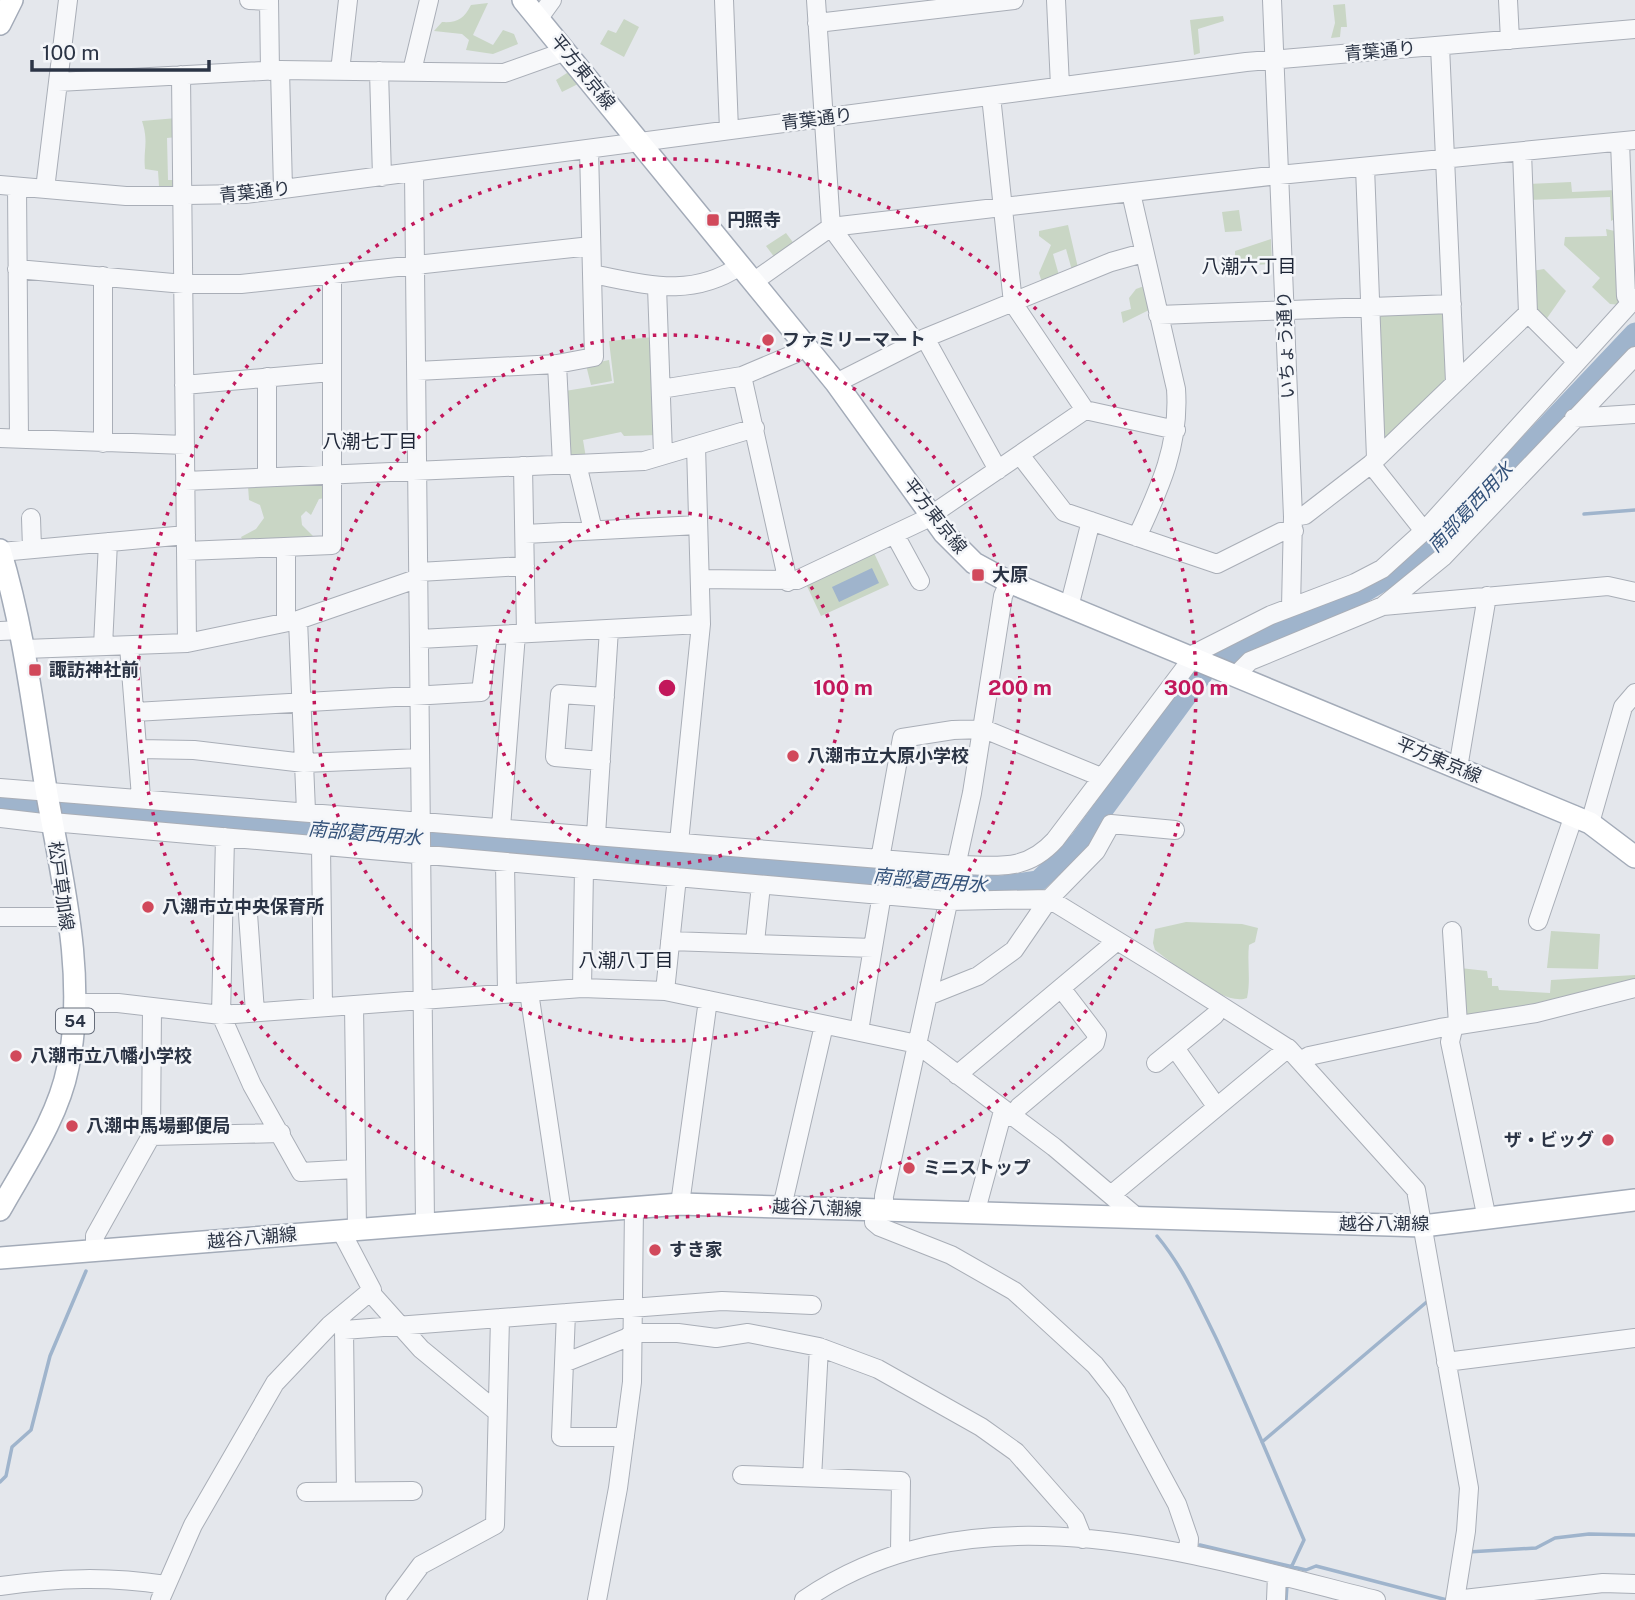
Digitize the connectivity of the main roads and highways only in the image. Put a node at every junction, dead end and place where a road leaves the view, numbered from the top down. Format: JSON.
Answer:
{"nodes":[{"id":1,"x":12,"y":0,"type":"edge"},
{"id":2,"x":523,"y":0,"type":"edge"},
{"id":3,"x":0,"y":24,"type":"edge"},
{"id":4,"x":0,"y":551,"type":"edge"},
{"id":5,"x":15,"y":636,"type":"edge"},
{"id":6,"x":1632,"y":849,"type":"edge"},
{"id":7,"x":1635,"y":1200,"type":"edge"},
{"id":8,"x":0,"y":1210,"type":"edge"},
{"id":9,"x":0,"y":1258,"type":"edge"}],
"edges":[{"from":1,"to":3,"type":"main road"},
{"from":2,"to":6,"type":"main road","name":"平方東京線"},
{"from":4,"to":5,"type":"main road","name":"松戸草加線","number":"54"},
{"from":5,"to":8,"type":"main road","name":"松戸草加線","number":"54"},
{"from":7,"to":9,"type":"main road","name":"越谷八潮線"}]}
